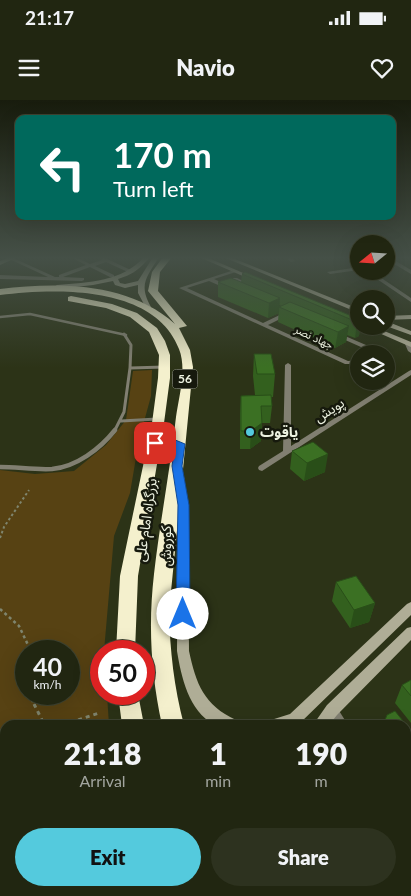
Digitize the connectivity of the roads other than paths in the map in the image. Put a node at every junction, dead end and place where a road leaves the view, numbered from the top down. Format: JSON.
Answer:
{"nodes":[{"id":1,"x":104,"y":294,"type":"edge"},
{"id":2,"x":141,"y":294,"type":"edge"},
{"id":3,"x":156,"y":294,"type":"edge"},
{"id":4,"x":195,"y":294,"type":"edge"},
{"id":5,"x":317,"y":294,"type":"edge"},
{"id":6,"x":0,"y":299,"type":"edge"},
{"id":7,"x":148,"y":307,"type":"junction"},
{"id":8,"x":350,"y":307,"type":"edge"},
{"id":9,"x":279,"y":309,"type":"edge"},
{"id":10,"x":0,"y":317,"type":"edge"},
{"id":11,"x":411,"y":317,"type":"edge"},
{"id":12,"x":395,"y":318,"type":"edge"},
{"id":13,"x":263,"y":325,"type":"junction"},
{"id":14,"x":395,"y":327,"type":"edge"},
{"id":15,"x":330,"y":331,"type":"edge"},
{"id":16,"x":411,"y":333,"type":"edge"},
{"id":17,"x":385,"y":335,"type":"edge"},
{"id":18,"x":362,"y":345,"type":"edge"},
{"id":19,"x":410,"y":347,"type":"edge"},
{"id":20,"x":186,"y":363,"type":"junction"},
{"id":21,"x":350,"y":364,"type":"edge"},
{"id":22,"x":288,"y":365,"type":"dead end"},
{"id":23,"x":164,"y":367,"type":"junction"},
{"id":24,"x":130,"y":368,"type":"junction"},
{"id":25,"x":411,"y":372,"type":"edge"},
{"id":26,"x":158,"y":420,"type":"junction"},
{"id":27,"x":121,"y":421,"type":"junction"},
{"id":28,"x":182,"y":422,"type":"junction"},
{"id":29,"x":155,"y":443,"type":"junction"},
{"id":30,"x":180,"y":444,"type":"junction"},
{"id":31,"x":286,"y":452,"type":"junction"},
{"id":32,"x":177,"y":466,"type":"junction"},
{"id":33,"x":0,"y":467,"type":"edge"},
{"id":34,"x":262,"y":468,"type":"dead end"},
{"id":35,"x":411,"y":607,"type":"edge"},
{"id":36,"x":411,"y":632,"type":"edge"},
{"id":37,"x":126,"y":640,"type":"edge"},
{"id":38,"x":130,"y":705,"type":"edge"},
{"id":39,"x":332,"y":710,"type":"junction"},
{"id":40,"x":132,"y":720,"type":"edge"},
{"id":41,"x":172,"y":720,"type":"edge"},
{"id":42,"x":218,"y":720,"type":"edge"},
{"id":43,"x":294,"y":720,"type":"edge"},
{"id":44,"x":324,"y":720,"type":"edge"},
{"id":45,"x":339,"y":720,"type":"edge"}],
"edges":[{"from":1,"to":7,"type":"highway","name":"بزرگراه امام علی","number":"56"},
{"from":2,"to":7,"type":"main road"},
{"from":3,"to":20,"type":"highway"},
{"from":4,"to":13,"type":"street","name":"جهاد نصر"},
{"from":5,"to":8,"type":"main road"},
{"from":6,"to":23,"type":"highway","name":"بزرگراه امام علی","number":"56"},
{"from":7,"to":20,"type":"highway","name":"بزرگراه امام علی","number":"56"},
{"from":9,"to":13,"type":"street","name":"جهاد نصر"},
{"from":10,"to":24,"type":"lane"},
{"from":11,"to":12,"type":"main road"},
{"from":13,"to":21,"type":"street","name":"جهاد نصر"},
{"from":14,"to":16,"type":"main road"},
{"from":15,"to":18,"type":"street","name":"جهاد نصر"},
{"from":17,"to":19,"type":"main road"},
{"from":20,"to":28,"type":"highway","name":"بزرگراه امام علی","number":"56"},
{"from":22,"to":31,"type":"street"},
{"from":23,"to":24,"type":"lane"},
{"from":23,"to":26,"type":"highway","name":"بزرگراه امام علی","number":"56"},
{"from":24,"to":27,"type":"lane"},
{"from":25,"to":31,"type":"street","name":"پویش"},
{"from":26,"to":27,"type":"lane"},
{"from":26,"to":28,"type":"highway"},
{"from":26,"to":29,"type":"highway","name":"بزرگراه امام علی","number":"56"},
{"from":27,"to":33,"type":"lane"},
{"from":28,"to":30,"type":"highway","name":"بزرگراه امام علی","number":"56"},
{"from":29,"to":30,"type":"highway"},
{"from":29,"to":37,"type":"highway","name":"بزرگراه امام علی","number":"56"},
{"from":30,"to":32,"type":"highway","name":"بزرگراه امام علی","number":"56"},
{"from":31,"to":34,"type":"street","name":"پویش"},
{"from":32,"to":41,"type":"highway","name":"بزرگراه امام علی","number":"56"},
{"from":32,"to":42,"type":"main road","name":"کوروش"},
{"from":35,"to":43,"type":"main road"},
{"from":36,"to":39,"type":"main road"},
{"from":38,"to":40,"type":"highway"},
{"from":39,"to":44,"type":"main road"},
{"from":39,"to":45,"type":"street"}]}
